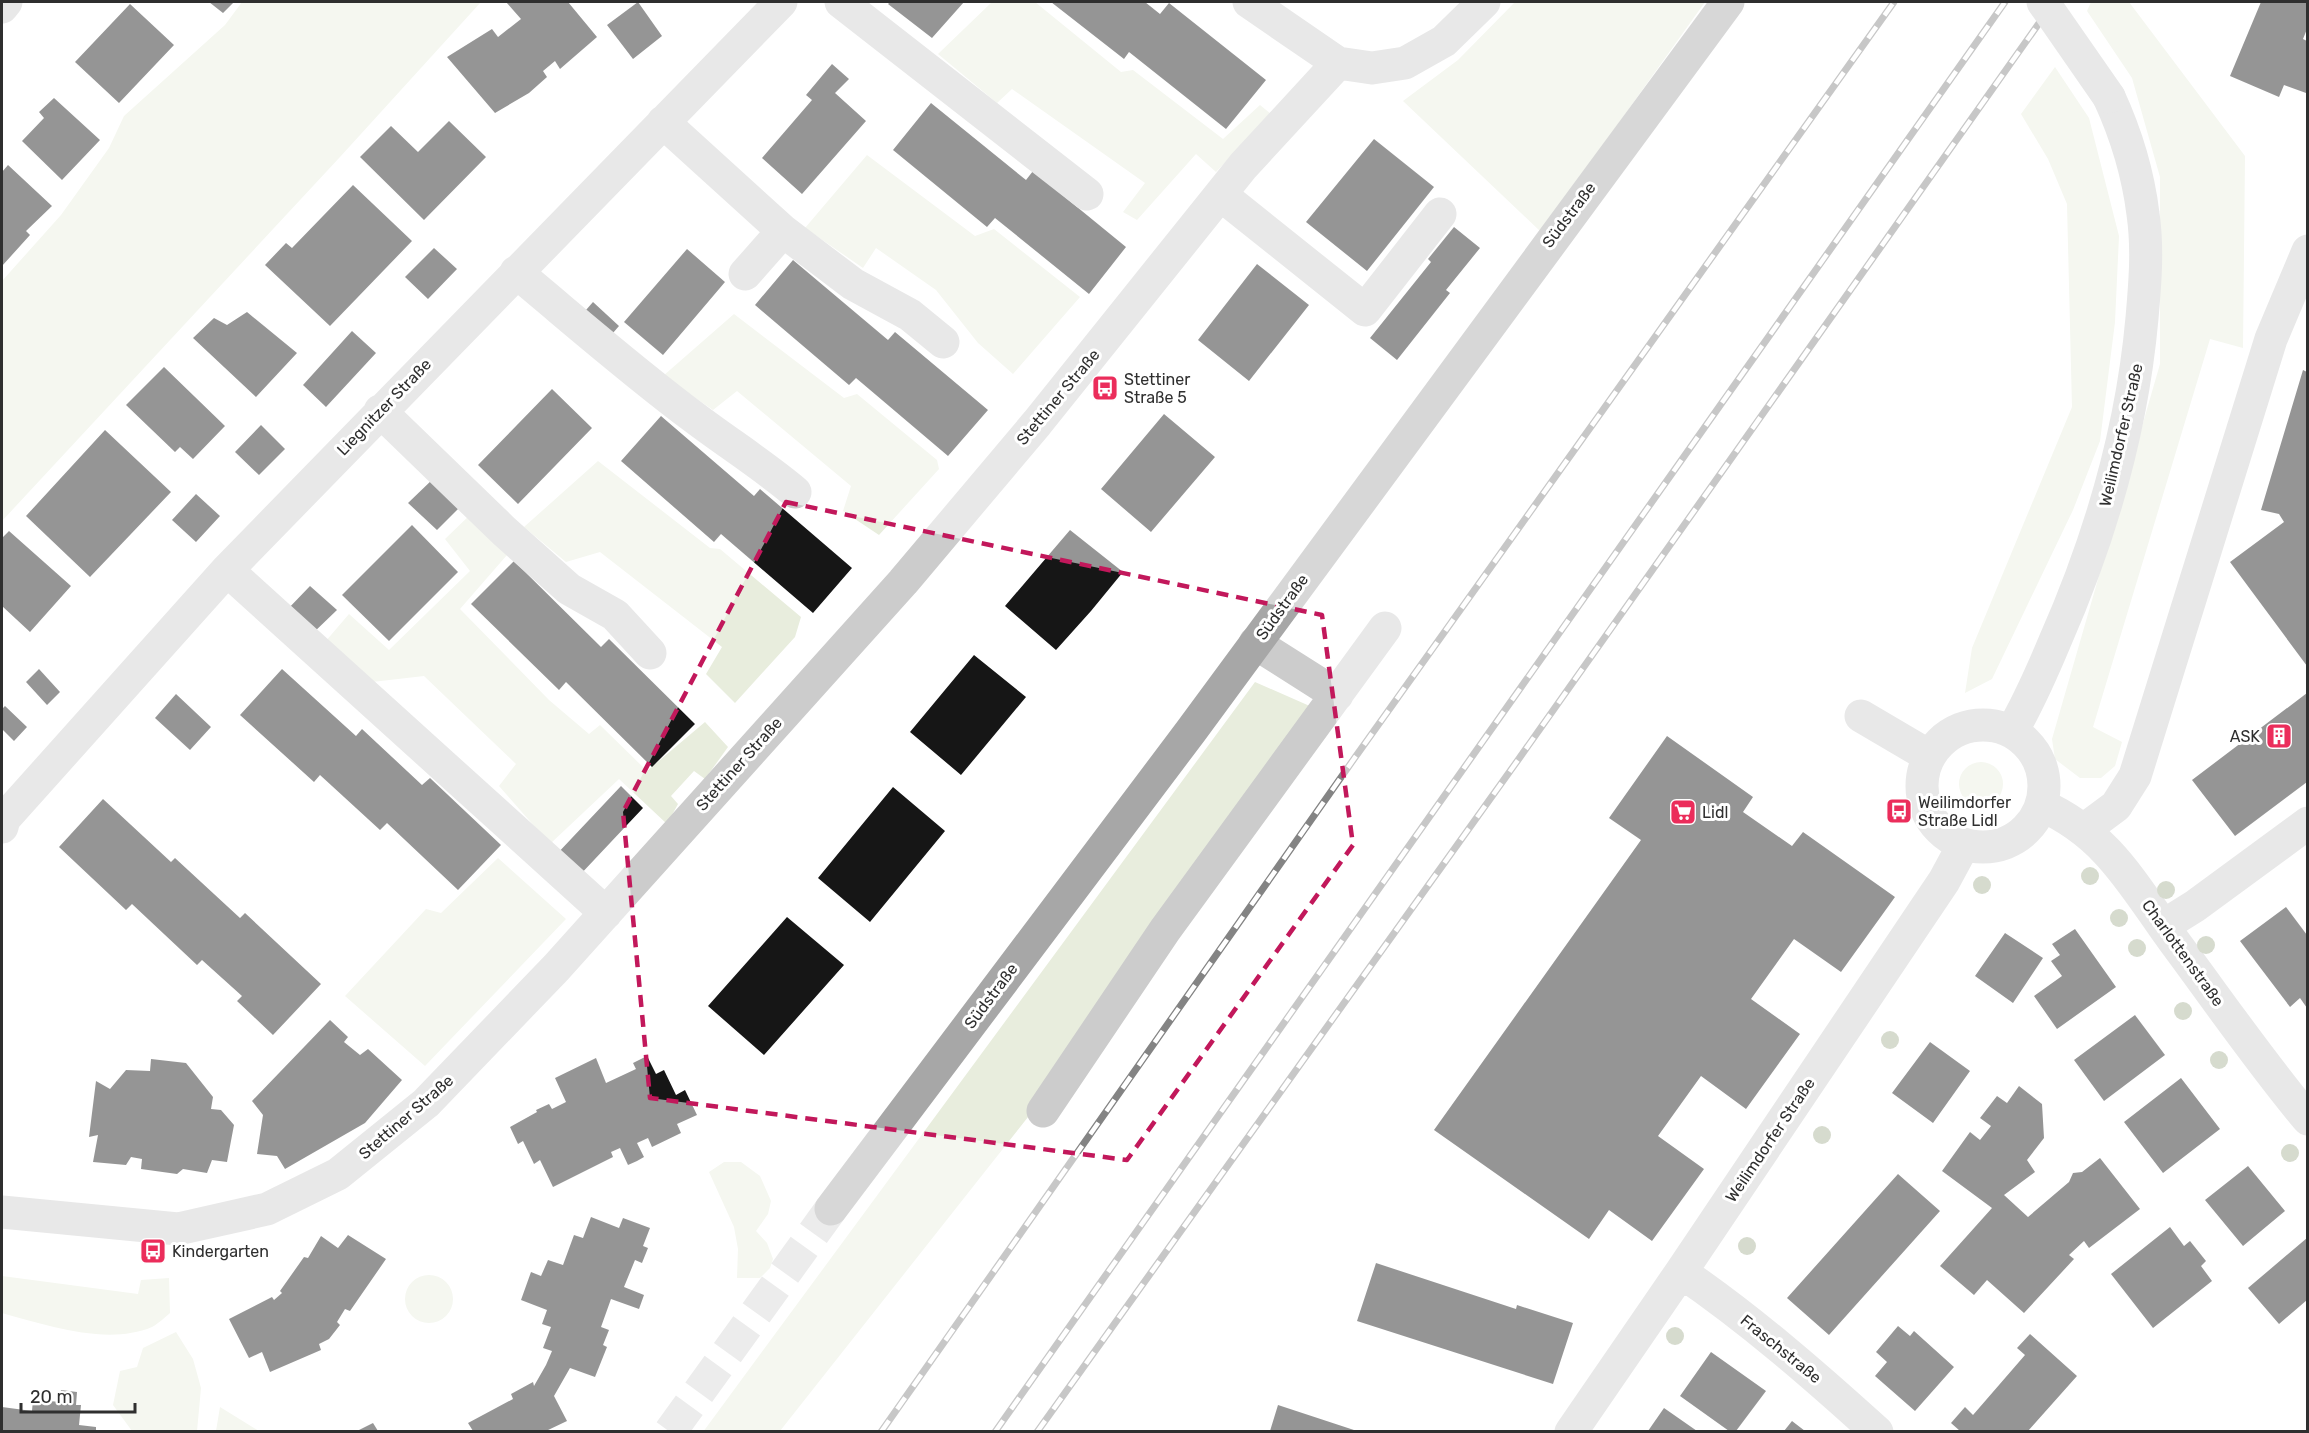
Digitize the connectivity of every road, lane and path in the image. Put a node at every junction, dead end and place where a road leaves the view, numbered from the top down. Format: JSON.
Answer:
{"nodes":[{"id":1,"x":6,"y":2,"type":"edge"},
{"id":2,"x":781,"y":2,"type":"edge"},
{"id":3,"x":841,"y":2,"type":"edge"},
{"id":4,"x":1249,"y":2,"type":"edge"},
{"id":5,"x":1484,"y":2,"type":"edge"},
{"id":6,"x":1728,"y":2,"type":"edge"},
{"id":7,"x":2043,"y":2,"type":"edge"},
{"id":8,"x":2,"y":7,"type":"edge"},
{"id":9,"x":1338,"y":63,"type":"junction"},
{"id":10,"x":663,"y":122,"type":"junction"},
{"id":11,"x":1087,"y":194,"type":"dead end"},
{"id":12,"x":1221,"y":195,"type":"junction"},
{"id":13,"x":1440,"y":213,"type":"dead end"},
{"id":14,"x":783,"y":231,"type":"junction"},
{"id":15,"x":2307,"y":251,"type":"edge"},
{"id":16,"x":516,"y":272,"type":"junction"},
{"id":17,"x":745,"y":274,"type":"dead end"},
{"id":18,"x":943,"y":342,"type":"dead end"},
{"id":19,"x":380,"y":411,"type":"junction"},
{"id":20,"x":795,"y":492,"type":"dead end"},
{"id":21,"x":227,"y":570,"type":"junction"},
{"id":22,"x":1385,"y":628,"type":"dead end"},
{"id":23,"x":1255,"y":643,"type":"junction"},
{"id":24,"x":650,"y":652,"type":"dead end"},
{"id":25,"x":1337,"y":695,"type":"junction"},
{"id":26,"x":1861,"y":716,"type":"dead end"},
{"id":27,"x":2012,"y":731,"type":"junction"},
{"id":28,"x":1929,"y":756,"type":"junction"},
{"id":29,"x":2042,"y":805,"type":"junction"},
{"id":30,"x":2307,"y":823,"type":"edge"},
{"id":31,"x":2,"y":827,"type":"edge"},
{"id":32,"x":2085,"y":829,"type":"junction"},
{"id":33,"x":1964,"y":844,"type":"junction"},
{"id":34,"x":606,"y":913,"type":"junction"},
{"id":35,"x":2163,"y":926,"type":"junction"},
{"id":36,"x":1043,"y":1111,"type":"dead end"},
{"id":37,"x":2307,"y":1119,"type":"edge"},
{"id":38,"x":831,"y":1209,"type":"tunnel mouth"},
{"id":39,"x":2,"y":1212,"type":"edge"},
{"id":40,"x":1681,"y":1272,"type":"junction"},
{"id":41,"x":1571,"y":1431,"type":"edge"},
{"id":42,"x":1877,"y":1431,"type":"edge"}],
"edges":[{"from":1,"to":8,"type":"street"},
{"from":2,"to":10,"type":"street","name":"Liegnitzer Straße"},
{"from":3,"to":11,"type":"street"},
{"from":4,"to":9,"type":"street"},
{"from":5,"to":9,"type":"street"},
{"from":6,"to":23,"type":"main road","name":"Südstraße"},
{"from":7,"to":27,"type":"street","name":"Weilimdorfer Straße","bridge":true},
{"from":9,"to":12,"type":"street","name":"Stettiner Straße"},
{"from":10,"to":14,"type":"street"},
{"from":10,"to":16,"type":"street","name":"Liegnitzer Straße"},
{"from":12,"to":13,"type":"street"},
{"from":12,"to":34,"type":"street","name":"Stettiner Straße"},
{"from":14,"to":17,"type":"street"},
{"from":14,"to":18,"type":"street"},
{"from":15,"to":32,"type":"street"},
{"from":16,"to":19,"type":"street","name":"Liegnitzer Straße"},
{"from":16,"to":20,"type":"street"},
{"from":19,"to":21,"type":"street","name":"Liegnitzer Straße"},
{"from":19,"to":24,"type":"street"},
{"from":21,"to":31,"type":"street","name":"Liegnitzer Straße"},
{"from":21,"to":34,"type":"street"},
{"from":22,"to":25,"type":"street"},
{"from":23,"to":25,"type":"street"},
{"from":23,"to":38,"type":"main road","name":"Südstraße"},
{"from":25,"to":36,"type":"street"},
{"from":26,"to":28,"type":"street"},
{"from":27,"to":28,"type":"street"},
{"from":27,"to":29,"type":"street"},
{"from":28,"to":33,"type":"street"},
{"from":29,"to":32,"type":"street","name":"Charlottenstraße"},
{"from":29,"to":33,"type":"street"},
{"from":30,"to":35,"type":"street"},
{"from":32,"to":35,"type":"street","name":"Charlottenstraße"},
{"from":33,"to":40,"type":"street","name":"Weilimdorfer Straße"},
{"from":34,"to":39,"type":"street","name":"Stettiner Straße"},
{"from":35,"to":37,"type":"street","name":"Charlottenstraße"},
{"from":40,"to":41,"type":"street","name":"Weilimdorfer Straße"},
{"from":40,"to":42,"type":"street","name":"Fraschstraße"}]}
